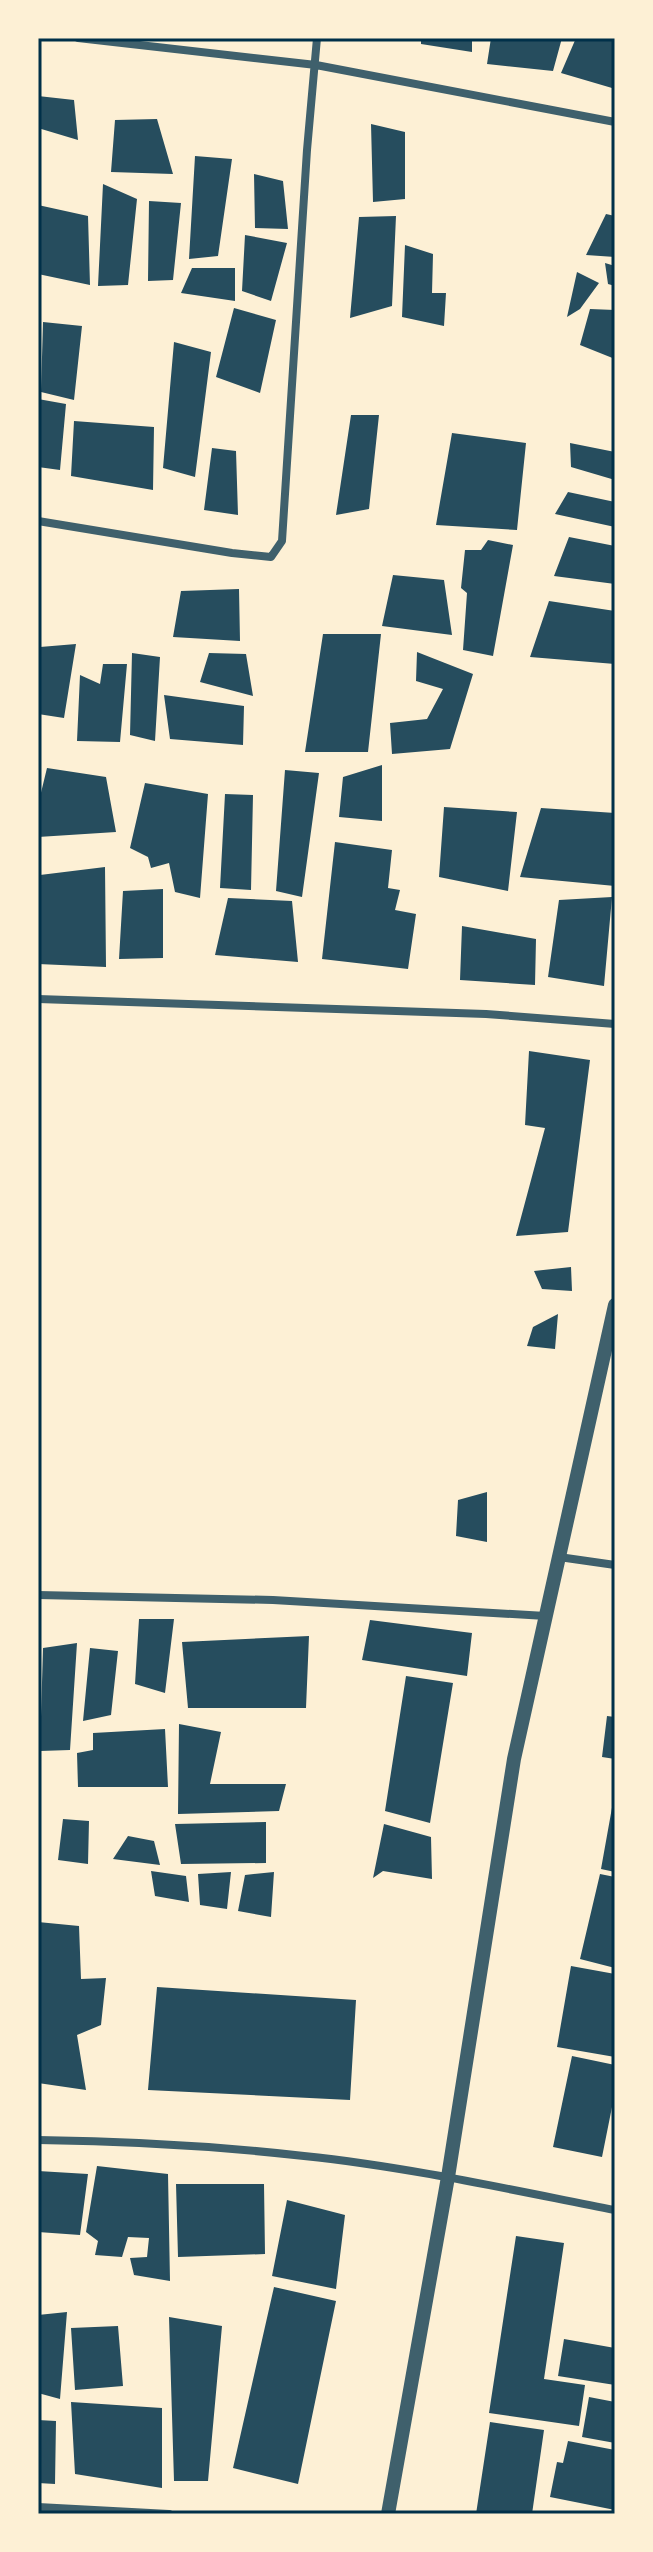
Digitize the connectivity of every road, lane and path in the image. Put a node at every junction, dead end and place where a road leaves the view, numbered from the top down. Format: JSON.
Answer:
{"nodes":[{"id":1,"x":78,"y":38,"type":"edge"},
{"id":2,"x":317,"y":38,"type":"edge"},
{"id":3,"x":316,"y":65,"type":"junction"},
{"id":4,"x":615,"y":122,"type":"edge"},
{"id":5,"x":38,"y":521,"type":"edge"},
{"id":6,"x":38,"y":999,"type":"edge"},
{"id":7,"x":615,"y":1024,"type":"edge"},
{"id":8,"x":615,"y":1305,"type":"edge"},
{"id":9,"x":559,"y":1557,"type":"junction"},
{"id":10,"x":615,"y":1565,"type":"edge"},
{"id":11,"x":38,"y":1595,"type":"edge"},
{"id":12,"x":546,"y":1616,"type":"junction"},
{"id":13,"x":38,"y":2140,"type":"edge"},
{"id":14,"x":448,"y":2177,"type":"junction"},
{"id":15,"x":615,"y":2210,"type":"edge"},
{"id":16,"x":38,"y":2507,"type":"edge"},
{"id":17,"x":169,"y":2514,"type":"edge"},
{"id":18,"x":388,"y":2514,"type":"edge"}],
"edges":[{"from":1,"to":3,"type":"street"},
{"from":2,"to":3,"type":"street"},
{"from":3,"to":4,"type":"street"},
{"from":3,"to":5,"type":"street"},
{"from":6,"to":7,"type":"street"},
{"from":8,"to":9,"type":"street"},
{"from":9,"to":10,"type":"street"},
{"from":9,"to":12,"type":"street"},
{"from":11,"to":12,"type":"street"},
{"from":12,"to":14,"type":"street"},
{"from":13,"to":14,"type":"street"},
{"from":14,"to":15,"type":"street"},
{"from":14,"to":18,"type":"street"},
{"from":16,"to":17,"type":"street"}]}
